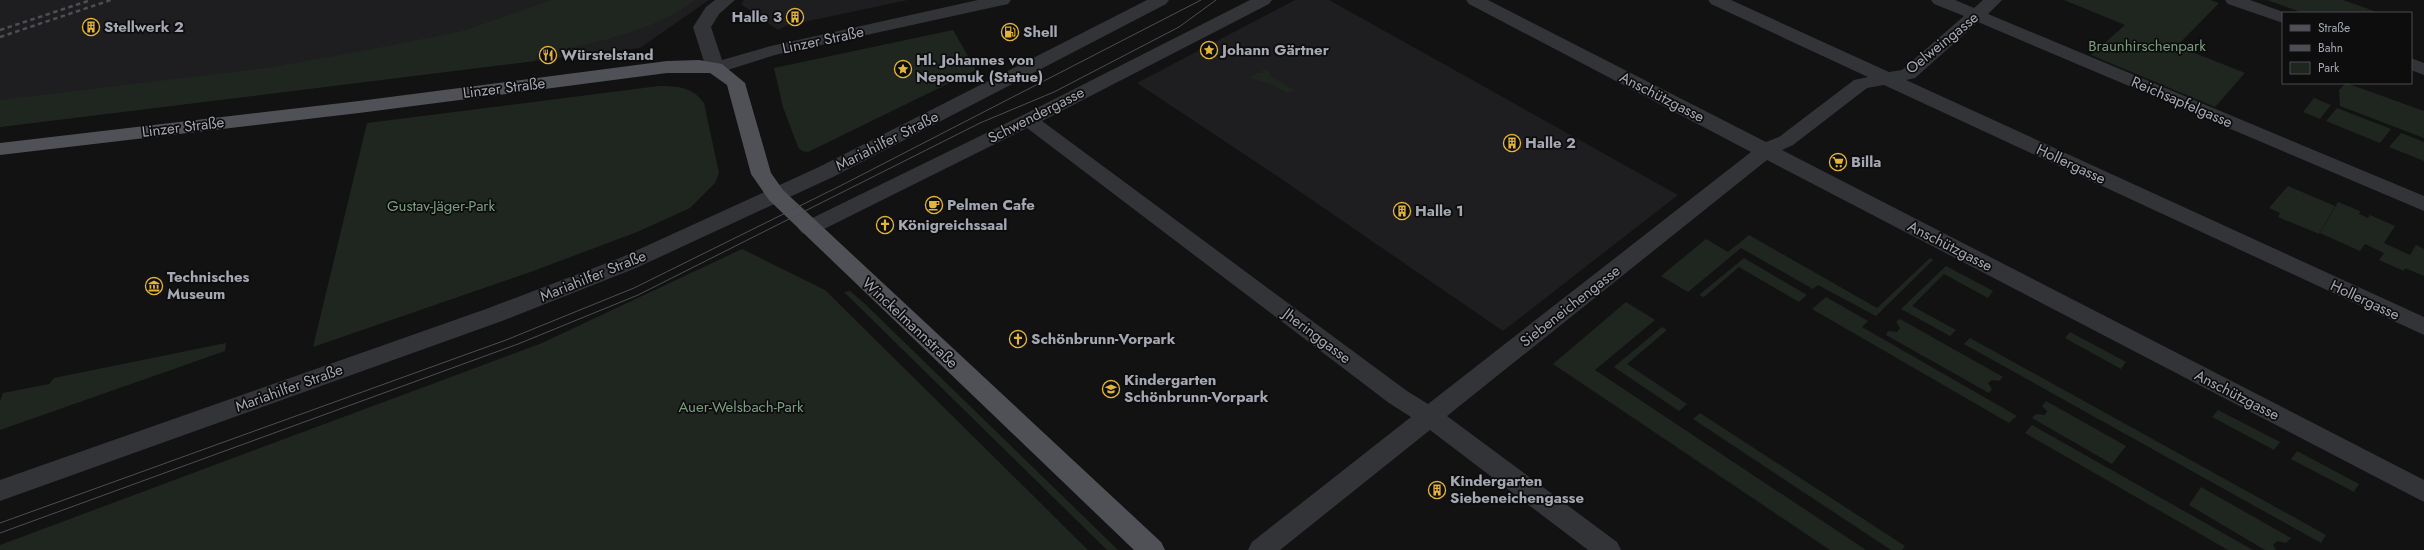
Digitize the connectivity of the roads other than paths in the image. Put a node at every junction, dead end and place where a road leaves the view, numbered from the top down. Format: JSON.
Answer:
{"nodes":[{"id":1,"x":726,"y":0,"type":"edge"},
{"id":2,"x":1002,"y":0,"type":"edge"},
{"id":3,"x":1160,"y":0,"type":"edge"},
{"id":4,"x":1263,"y":0,"type":"edge"},
{"id":5,"x":1475,"y":0,"type":"edge"},
{"id":6,"x":1717,"y":0,"type":"edge"},
{"id":7,"x":1940,"y":0,"type":"edge"},
{"id":8,"x":1993,"y":0,"type":"edge"},
{"id":9,"x":2234,"y":0,"type":"edge"},
{"id":10,"x":1976,"y":15,"type":"junction"},
{"id":11,"x":2282,"y":18,"type":"edge"},
{"id":12,"x":2412,"y":64,"type":"edge"},
{"id":13,"x":715,"y":68,"type":"junction"},
{"id":14,"x":2424,"y":68,"type":"edge"},
{"id":15,"x":1887,"y":78,"type":"junction"},
{"id":16,"x":1028,"y":120,"type":"junction"},
{"id":17,"x":0,"y":149,"type":"edge"},
{"id":18,"x":1766,"y":150,"type":"junction"},
{"id":19,"x":776,"y":195,"type":"junction"},
{"id":20,"x":2424,"y":204,"type":"edge"},
{"id":21,"x":809,"y":228,"type":"junction"},
{"id":22,"x":2424,"y":327,"type":"edge"},
{"id":23,"x":1428,"y":417,"type":"junction"},
{"id":24,"x":0,"y":491,"type":"edge"},
{"id":25,"x":2424,"y":492,"type":"edge"},
{"id":26,"x":1152,"y":550,"type":"edge"},
{"id":27,"x":1261,"y":550,"type":"edge"},
{"id":28,"x":1608,"y":550,"type":"edge"}],
"edges":[{"from":1,"to":13,"type":"street"},
{"from":2,"to":13,"type":"street","name":"Linzer Straße"},
{"from":3,"to":19,"type":"street","name":"Mariahilfer Straße"},
{"from":4,"to":16,"type":"street","name":"Schwendergasse"},
{"from":5,"to":18,"type":"street","name":"Anschützgasse"},
{"from":6,"to":15,"type":"street","name":"Hollergasse"},
{"from":7,"to":10,"type":"street","name":"Reichsapfelgasse"},
{"from":8,"to":10,"type":"street","name":"Oelweingasse"},
{"from":9,"to":11,"type":"street"},
{"from":10,"to":15,"type":"street","name":"Oelweingasse"},
{"from":10,"to":20,"type":"street","name":"Reichsapfelgasse"},
{"from":12,"to":14,"type":"street"},
{"from":13,"to":17,"type":"main road","name":"Linzer Straße"},
{"from":13,"to":19,"type":"main road","name":"Winckelmannstraße"},
{"from":15,"to":18,"type":"street","name":"Siebeneichengasse"},
{"from":15,"to":22,"type":"street","name":"Hollergasse"},
{"from":16,"to":21,"type":"street","name":"Schwendergasse"},
{"from":16,"to":23,"type":"street","name":"Jheringgasse"},
{"from":18,"to":23,"type":"street","name":"Siebeneichengasse"},
{"from":18,"to":25,"type":"street","name":"Anschützgasse"},
{"from":19,"to":21,"type":"main road","name":"Winckelmannstraße"},
{"from":19,"to":24,"type":"street","name":"Mariahilfer Straße"},
{"from":21,"to":26,"type":"main road","name":"Winckelmannstraße"},
{"from":23,"to":27,"type":"street","name":"Siebeneichengasse"},
{"from":23,"to":28,"type":"street","name":"Jheringgasse"}]}
